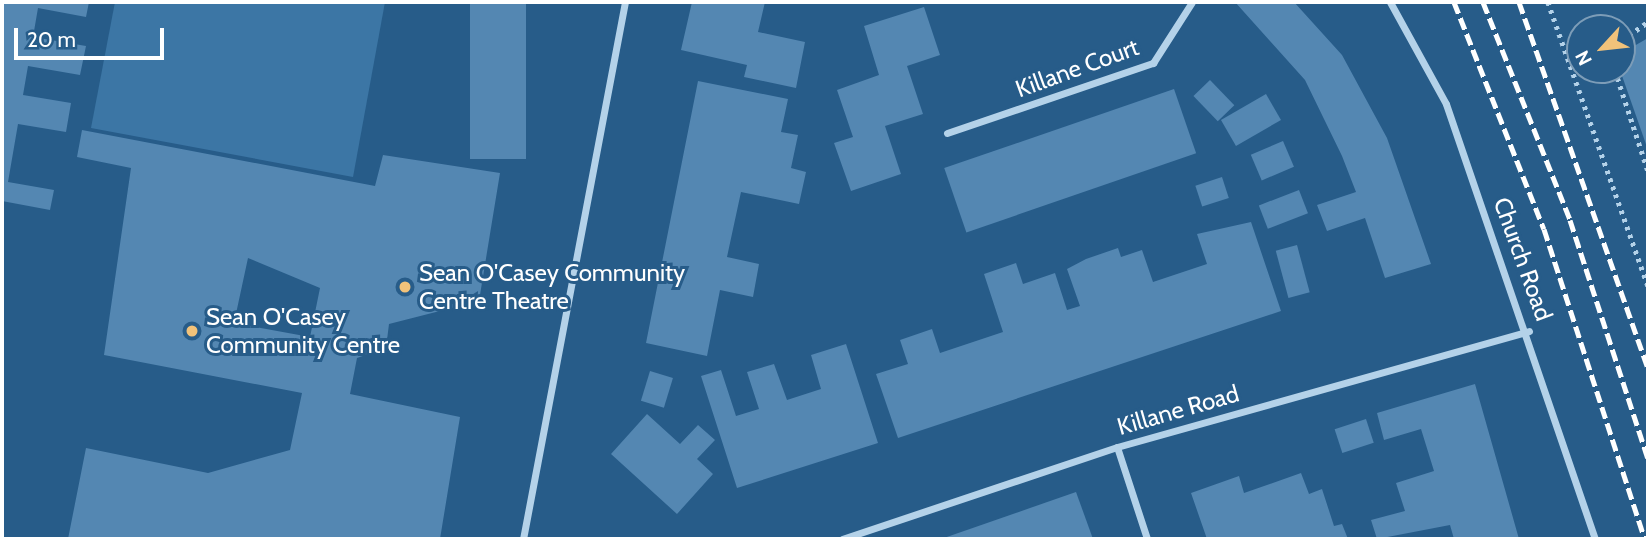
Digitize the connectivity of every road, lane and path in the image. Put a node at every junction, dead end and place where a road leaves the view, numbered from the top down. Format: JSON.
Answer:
{"nodes":[{"id":1,"x":625,"y":2,"type":"edge"},
{"id":2,"x":1192,"y":2,"type":"edge"},
{"id":3,"x":1390,"y":2,"type":"edge"},
{"id":4,"x":1548,"y":2,"type":"edge"},
{"id":5,"x":1620,"y":84,"type":"edge"},
{"id":6,"x":947,"y":133,"type":"dead end"},
{"id":7,"x":1648,"y":171,"type":"edge"},
{"id":8,"x":1648,"y":286,"type":"edge"},
{"id":9,"x":1529,"y":331,"type":"junction"},
{"id":10,"x":1116,"y":447,"type":"junction"},
{"id":11,"x":523,"y":539,"type":"edge"},
{"id":12,"x":842,"y":539,"type":"edge"},
{"id":13,"x":1147,"y":539,"type":"edge"},
{"id":14,"x":1595,"y":539,"type":"edge"}],
"edges":[{"from":1,"to":11,"type":"street"},
{"from":2,"to":6,"type":"street","name":"Killane Court"},
{"from":3,"to":9,"type":"street","name":"Church Road"},
{"from":4,"to":8,"type":"path"},
{"from":5,"to":7,"type":"path"},
{"from":9,"to":10,"type":"street","name":"Killane Road"},
{"from":9,"to":14,"type":"street","name":"Church Road"},
{"from":10,"to":12,"type":"street","name":"Killane Road"},
{"from":10,"to":13,"type":"street"}]}
